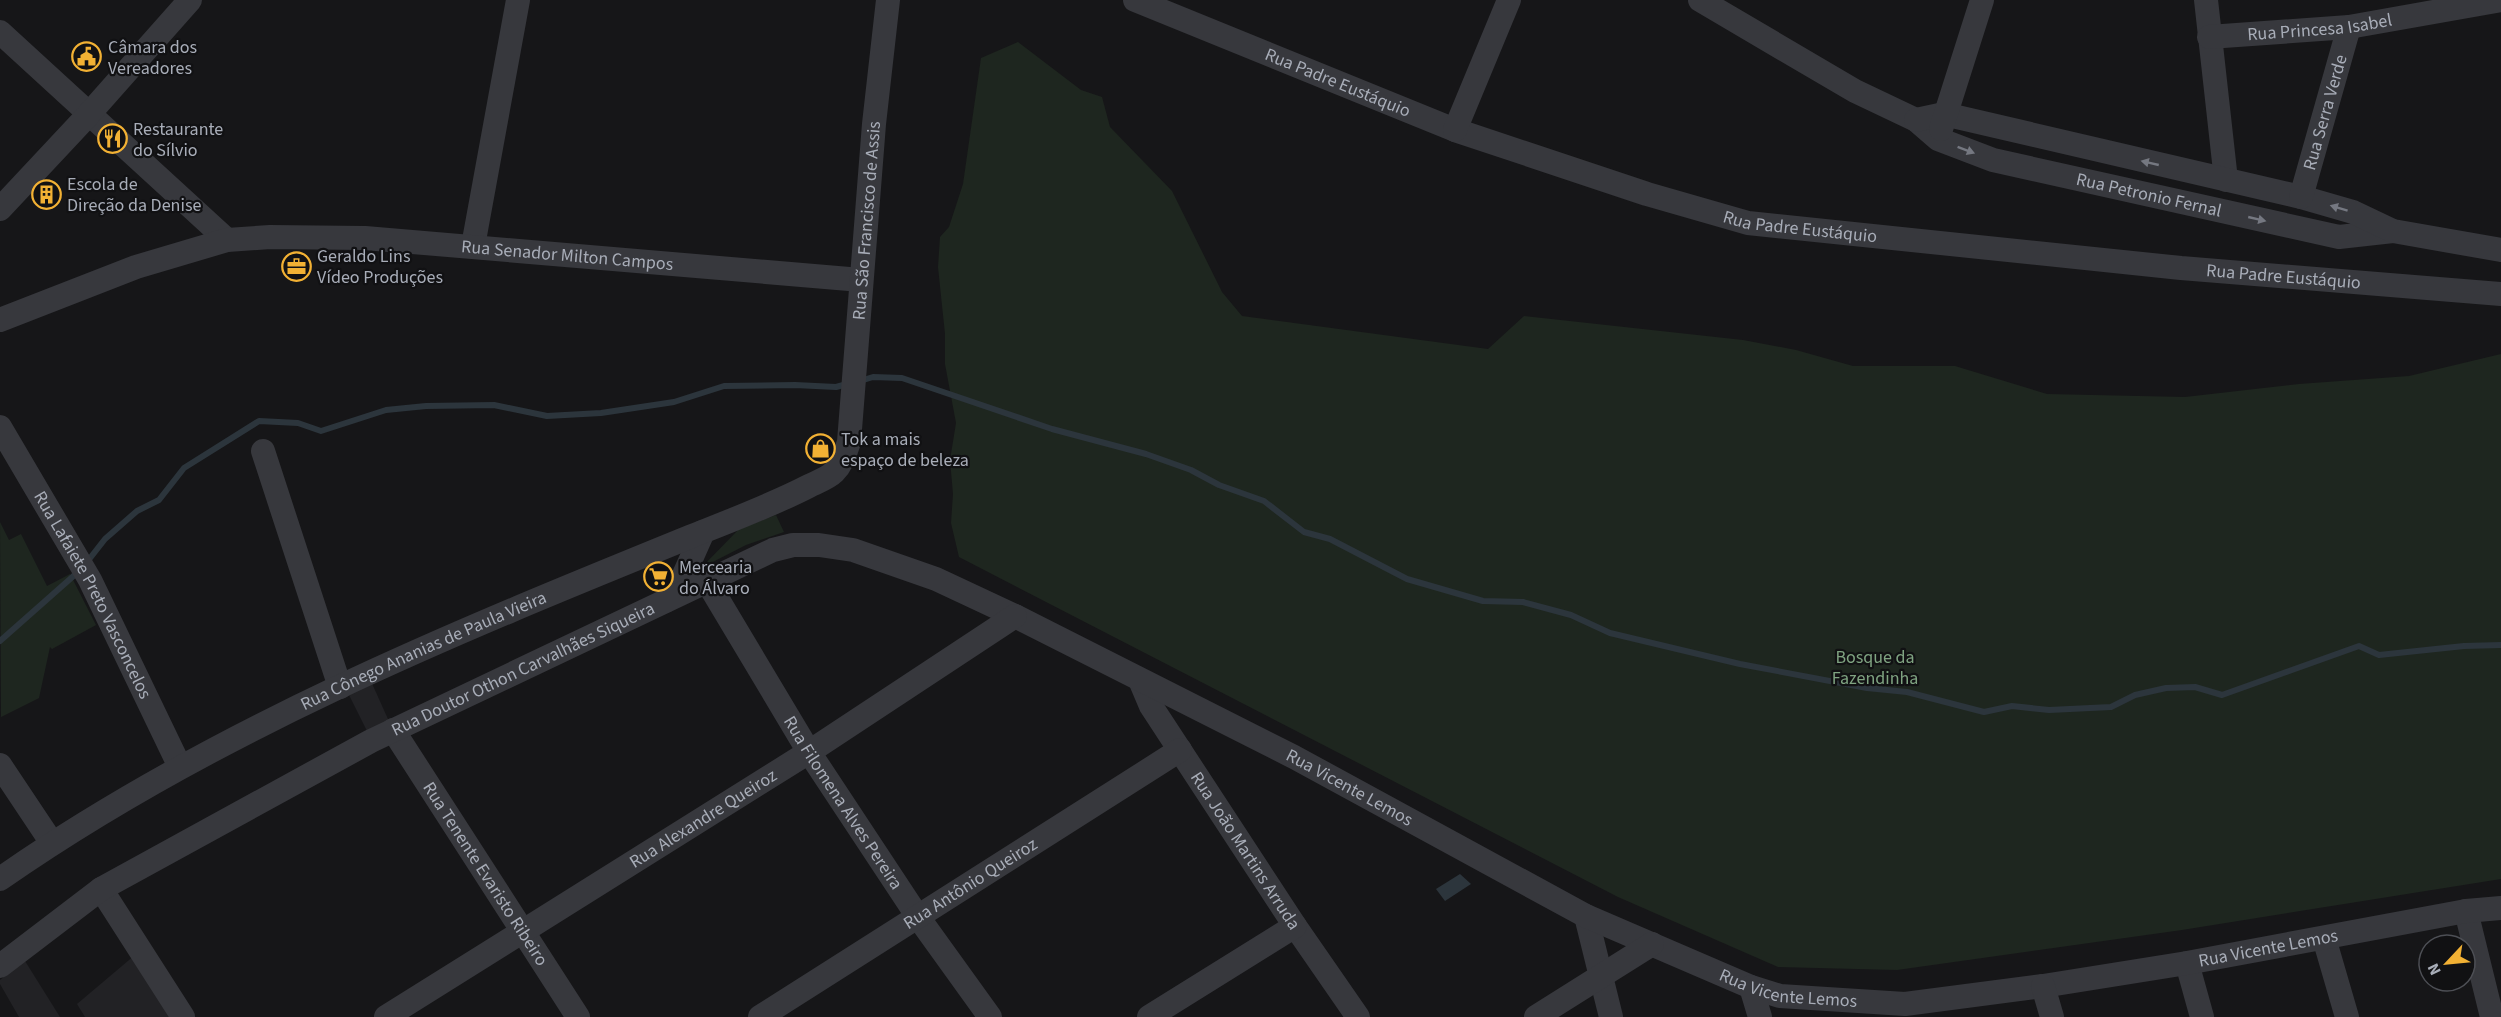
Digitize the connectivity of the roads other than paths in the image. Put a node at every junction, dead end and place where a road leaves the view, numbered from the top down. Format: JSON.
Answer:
{"nodes":[{"id":1,"x":190,"y":0,"type":"edge"},
{"id":2,"x":518,"y":0,"type":"edge"},
{"id":3,"x":888,"y":0,"type":"edge"},
{"id":4,"x":1135,"y":0,"type":"edge"},
{"id":5,"x":1509,"y":0,"type":"edge"},
{"id":6,"x":1700,"y":0,"type":"edge"},
{"id":7,"x":1982,"y":0,"type":"edge"},
{"id":8,"x":2206,"y":0,"type":"edge"},
{"id":9,"x":2501,"y":0,"type":"edge"},
{"id":10,"x":2349,"y":27,"type":"junction"},
{"id":11,"x":0,"y":32,"type":"edge"},
{"id":12,"x":2209,"y":37,"type":"junction"},
{"id":13,"x":89,"y":114,"type":"junction"},
{"id":14,"x":1944,"y":114,"type":"junction"},
{"id":15,"x":1916,"y":120,"type":"junction"},
{"id":16,"x":1455,"y":130,"type":"junction"},
{"id":17,"x":1938,"y":139,"type":"junction"},
{"id":18,"x":2226,"y":180,"type":"junction"},
{"id":19,"x":2301,"y":197,"type":"junction"},
{"id":20,"x":0,"y":210,"type":"edge"},
{"id":21,"x":2393,"y":231,"type":"junction"},
{"id":22,"x":227,"y":240,"type":"junction"},
{"id":23,"x":474,"y":246,"type":"junction"},
{"id":24,"x":2501,"y":250,"type":"edge"},
{"id":25,"x":861,"y":280,"type":"junction"},
{"id":26,"x":2501,"y":294,"type":"edge"},
{"id":27,"x":0,"y":320,"type":"edge"},
{"id":28,"x":0,"y":427,"type":"edge"},
{"id":29,"x":849,"y":442,"type":"joint"},
{"id":30,"x":263,"y":451,"type":"dead end"},
{"id":31,"x":703,"y":532,"type":"junction"},
{"id":32,"x":708,"y":583,"type":"junction"},
{"id":33,"x":663,"y":604,"type":"junction"},
{"id":34,"x":1015,"y":616,"type":"junction"},
{"id":35,"x":1140,"y":680,"type":"junction"},
{"id":36,"x":340,"y":687,"type":"junction"},
{"id":37,"x":393,"y":730,"type":"junction"},
{"id":38,"x":1180,"y":750,"type":"junction"},
{"id":39,"x":809,"y":752,"type":"junction"},
{"id":40,"x":0,"y":765,"type":"edge"},
{"id":41,"x":180,"y":767,"type":"junction"},
{"id":42,"x":52,"y":843,"type":"junction"},
{"id":43,"x":0,"y":879,"type":"edge"},
{"id":44,"x":101,"y":889,"type":"junction"},
{"id":45,"x":2501,"y":908,"type":"edge"},
{"id":46,"x":2466,"y":911,"type":"junction"},
{"id":47,"x":1586,"y":916,"type":"junction"},
{"id":48,"x":918,"y":917,"type":"junction"},
{"id":49,"x":1295,"y":926,"type":"junction"},
{"id":50,"x":523,"y":932,"type":"junction"},
{"id":51,"x":2324,"y":938,"type":"junction"},
{"id":52,"x":1652,"y":944,"type":"junction"},
{"id":53,"x":2187,"y":963,"type":"junction"},
{"id":54,"x":0,"y":966,"type":"edge"},
{"id":55,"x":1599,"y":975,"type":"junction"},
{"id":56,"x":2043,"y":986,"type":"junction"},
{"id":57,"x":1751,"y":987,"type":"junction"},
{"id":58,"x":1907,"y":1010,"type":"edge"},
{"id":59,"x":183,"y":1017,"type":"edge"},
{"id":60,"x":386,"y":1017,"type":"edge"},
{"id":61,"x":578,"y":1017,"type":"edge"},
{"id":62,"x":760,"y":1017,"type":"edge"},
{"id":63,"x":990,"y":1017,"type":"edge"},
{"id":64,"x":1149,"y":1017,"type":"edge"},
{"id":65,"x":1358,"y":1017,"type":"edge"},
{"id":66,"x":1536,"y":1017,"type":"edge"},
{"id":67,"x":1611,"y":1017,"type":"edge"},
{"id":68,"x":1760,"y":1017,"type":"edge"},
{"id":69,"x":2052,"y":1017,"type":"edge"},
{"id":70,"x":2202,"y":1017,"type":"edge"},
{"id":71,"x":2346,"y":1017,"type":"edge"},
{"id":72,"x":2492,"y":1017,"type":"edge"}],
"edges":[{"from":1,"to":13,"type":"street"},
{"from":2,"to":23,"type":"street"},
{"from":3,"to":25,"type":"street","name":"Rua São Francisco de Assis"},
{"from":4,"to":16,"type":"street","name":"Rua Padre Eustáquio"},
{"from":5,"to":16,"type":"street"},
{"from":6,"to":15,"type":"street","name":"Rua Petronio Fernal"},
{"from":7,"to":14,"type":"street"},
{"from":8,"to":12,"type":"street"},
{"from":9,"to":10,"type":"street","name":"Rua Princesa Isabel"},
{"from":10,"to":12,"type":"street","name":"Rua Princesa Isabel"},
{"from":10,"to":19,"type":"street","name":"Rua Serra Verde"},
{"from":11,"to":13,"type":"street"},
{"from":12,"to":18,"type":"street"},
{"from":13,"to":20,"type":"street"},
{"from":13,"to":22,"type":"street"},
{"from":14,"to":15,"type":"street","name":"Rua Petronio Fernal"},
{"from":14,"to":17,"type":"street"},
{"from":18,"to":14,"type":"street","name":"Rua Petronio Fernal","one_way":true},
{"from":15,"to":17,"type":"street","name":"Rua Petronio Fernal"},
{"from":16,"to":26,"type":"street","name":"Rua Padre Eustáquio"},
{"from":17,"to":21,"type":"street","name":"Rua Petronio Fernal","one_way":true},
{"from":18,"to":19,"type":"street","name":"Rua Petronio Fernal"},
{"from":21,"to":19,"type":"street","name":"Rua Petronio Fernal","one_way":true},
{"from":21,"to":24,"type":"street","name":"Rua Petronio Fernal"},
{"from":22,"to":23,"type":"street","name":"Rua Senador Milton Campos"},
{"from":22,"to":27,"type":"street","name":"Rua Senador Milton Campos"},
{"from":23,"to":25,"type":"street","name":"Rua Senador Milton Campos"},
{"from":25,"to":29,"type":"street","name":"Rua São Francisco de Assis"},
{"from":28,"to":41,"type":"street","name":"Rua Lafaiete Preto Vasconcelos"},
{"from":29,"to":31,"type":"street","name":"Rua Cônego Ananias de Paula Vieira"},
{"from":30,"to":36,"type":"street"},
{"from":31,"to":33,"type":"street"},
{"from":31,"to":36,"type":"street","name":"Rua Cônego Ananias de Paula Vieira"},
{"from":32,"to":33,"type":"street","name":"Rua Doutor Othon Carvalhães Siqueira"},
{"from":32,"to":34,"type":"street","name":"Rua Doutor Othon Carvalhães Siqueira"},
{"from":32,"to":39,"type":"street","name":"Rua Filomena Alves Pereira"},
{"from":33,"to":37,"type":"street","name":"Rua Doutor Othon Carvalhães Siqueira"},
{"from":34,"to":35,"type":"street","name":"Rua Doutor Othon Carvalhães Siqueira"},
{"from":34,"to":39,"type":"street","name":"Rua Alexandre Queiroz"},
{"from":35,"to":38,"type":"street","name":"Rua João Martins Arruda"},
{"from":35,"to":47,"type":"street","name":"Rua Vicente Lemos"},
{"from":36,"to":41,"type":"street","name":"Rua Cônego Ananias de Paula Vieira"},
{"from":37,"to":44,"type":"street","name":"Rua Doutor Othon Carvalhães Siqueira"},
{"from":37,"to":50,"type":"street","name":"Rua Tenente Evaristo Ribeiro"},
{"from":38,"to":48,"type":"street","name":"Rua Antônio Queiroz"},
{"from":38,"to":49,"type":"street","name":"Rua João Martins Arruda"},
{"from":39,"to":48,"type":"street","name":"Rua Filomena Alves Pereira"},
{"from":39,"to":50,"type":"street","name":"Rua Alexandre Queiroz"},
{"from":40,"to":42,"type":"street"},
{"from":41,"to":42,"type":"street","name":"Rua Cônego Ananias de Paula Vieira"},
{"from":42,"to":43,"type":"street","name":"Rua Cônego Ananias de Paula Vieira"},
{"from":44,"to":54,"type":"street","name":"Rua Doutor Othon Carvalhães Siqueira"},
{"from":44,"to":59,"type":"street"},
{"from":45,"to":46,"type":"street","name":"Rua Vicente Lemos"},
{"from":46,"to":51,"type":"street","name":"Rua Vicente Lemos"},
{"from":46,"to":72,"type":"street"},
{"from":47,"to":52,"type":"street","name":"Rua Vicente Lemos"},
{"from":47,"to":55,"type":"street"},
{"from":48,"to":62,"type":"street","name":"Rua Antônio Queiroz"},
{"from":48,"to":63,"type":"street","name":"Rua Filomena Alves Pereira"},
{"from":49,"to":64,"type":"street"},
{"from":49,"to":65,"type":"street","name":"Rua João Martins Arruda"},
{"from":50,"to":60,"type":"street","name":"Rua Alexandre Queiroz"},
{"from":50,"to":61,"type":"street","name":"Rua Tenente Evaristo Ribeiro"},
{"from":51,"to":53,"type":"street","name":"Rua Vicente Lemos"},
{"from":51,"to":71,"type":"street"},
{"from":52,"to":55,"type":"street"},
{"from":52,"to":57,"type":"street","name":"Rua Vicente Lemos"},
{"from":53,"to":56,"type":"street","name":"Rua Vicente Lemos"},
{"from":53,"to":70,"type":"street"},
{"from":55,"to":66,"type":"street"},
{"from":55,"to":67,"type":"street"},
{"from":56,"to":58,"type":"street","name":"Rua Vicente Lemos"},
{"from":56,"to":69,"type":"street"},
{"from":57,"to":58,"type":"street","name":"Rua Vicente Lemos"},
{"from":57,"to":68,"type":"street"}]}
